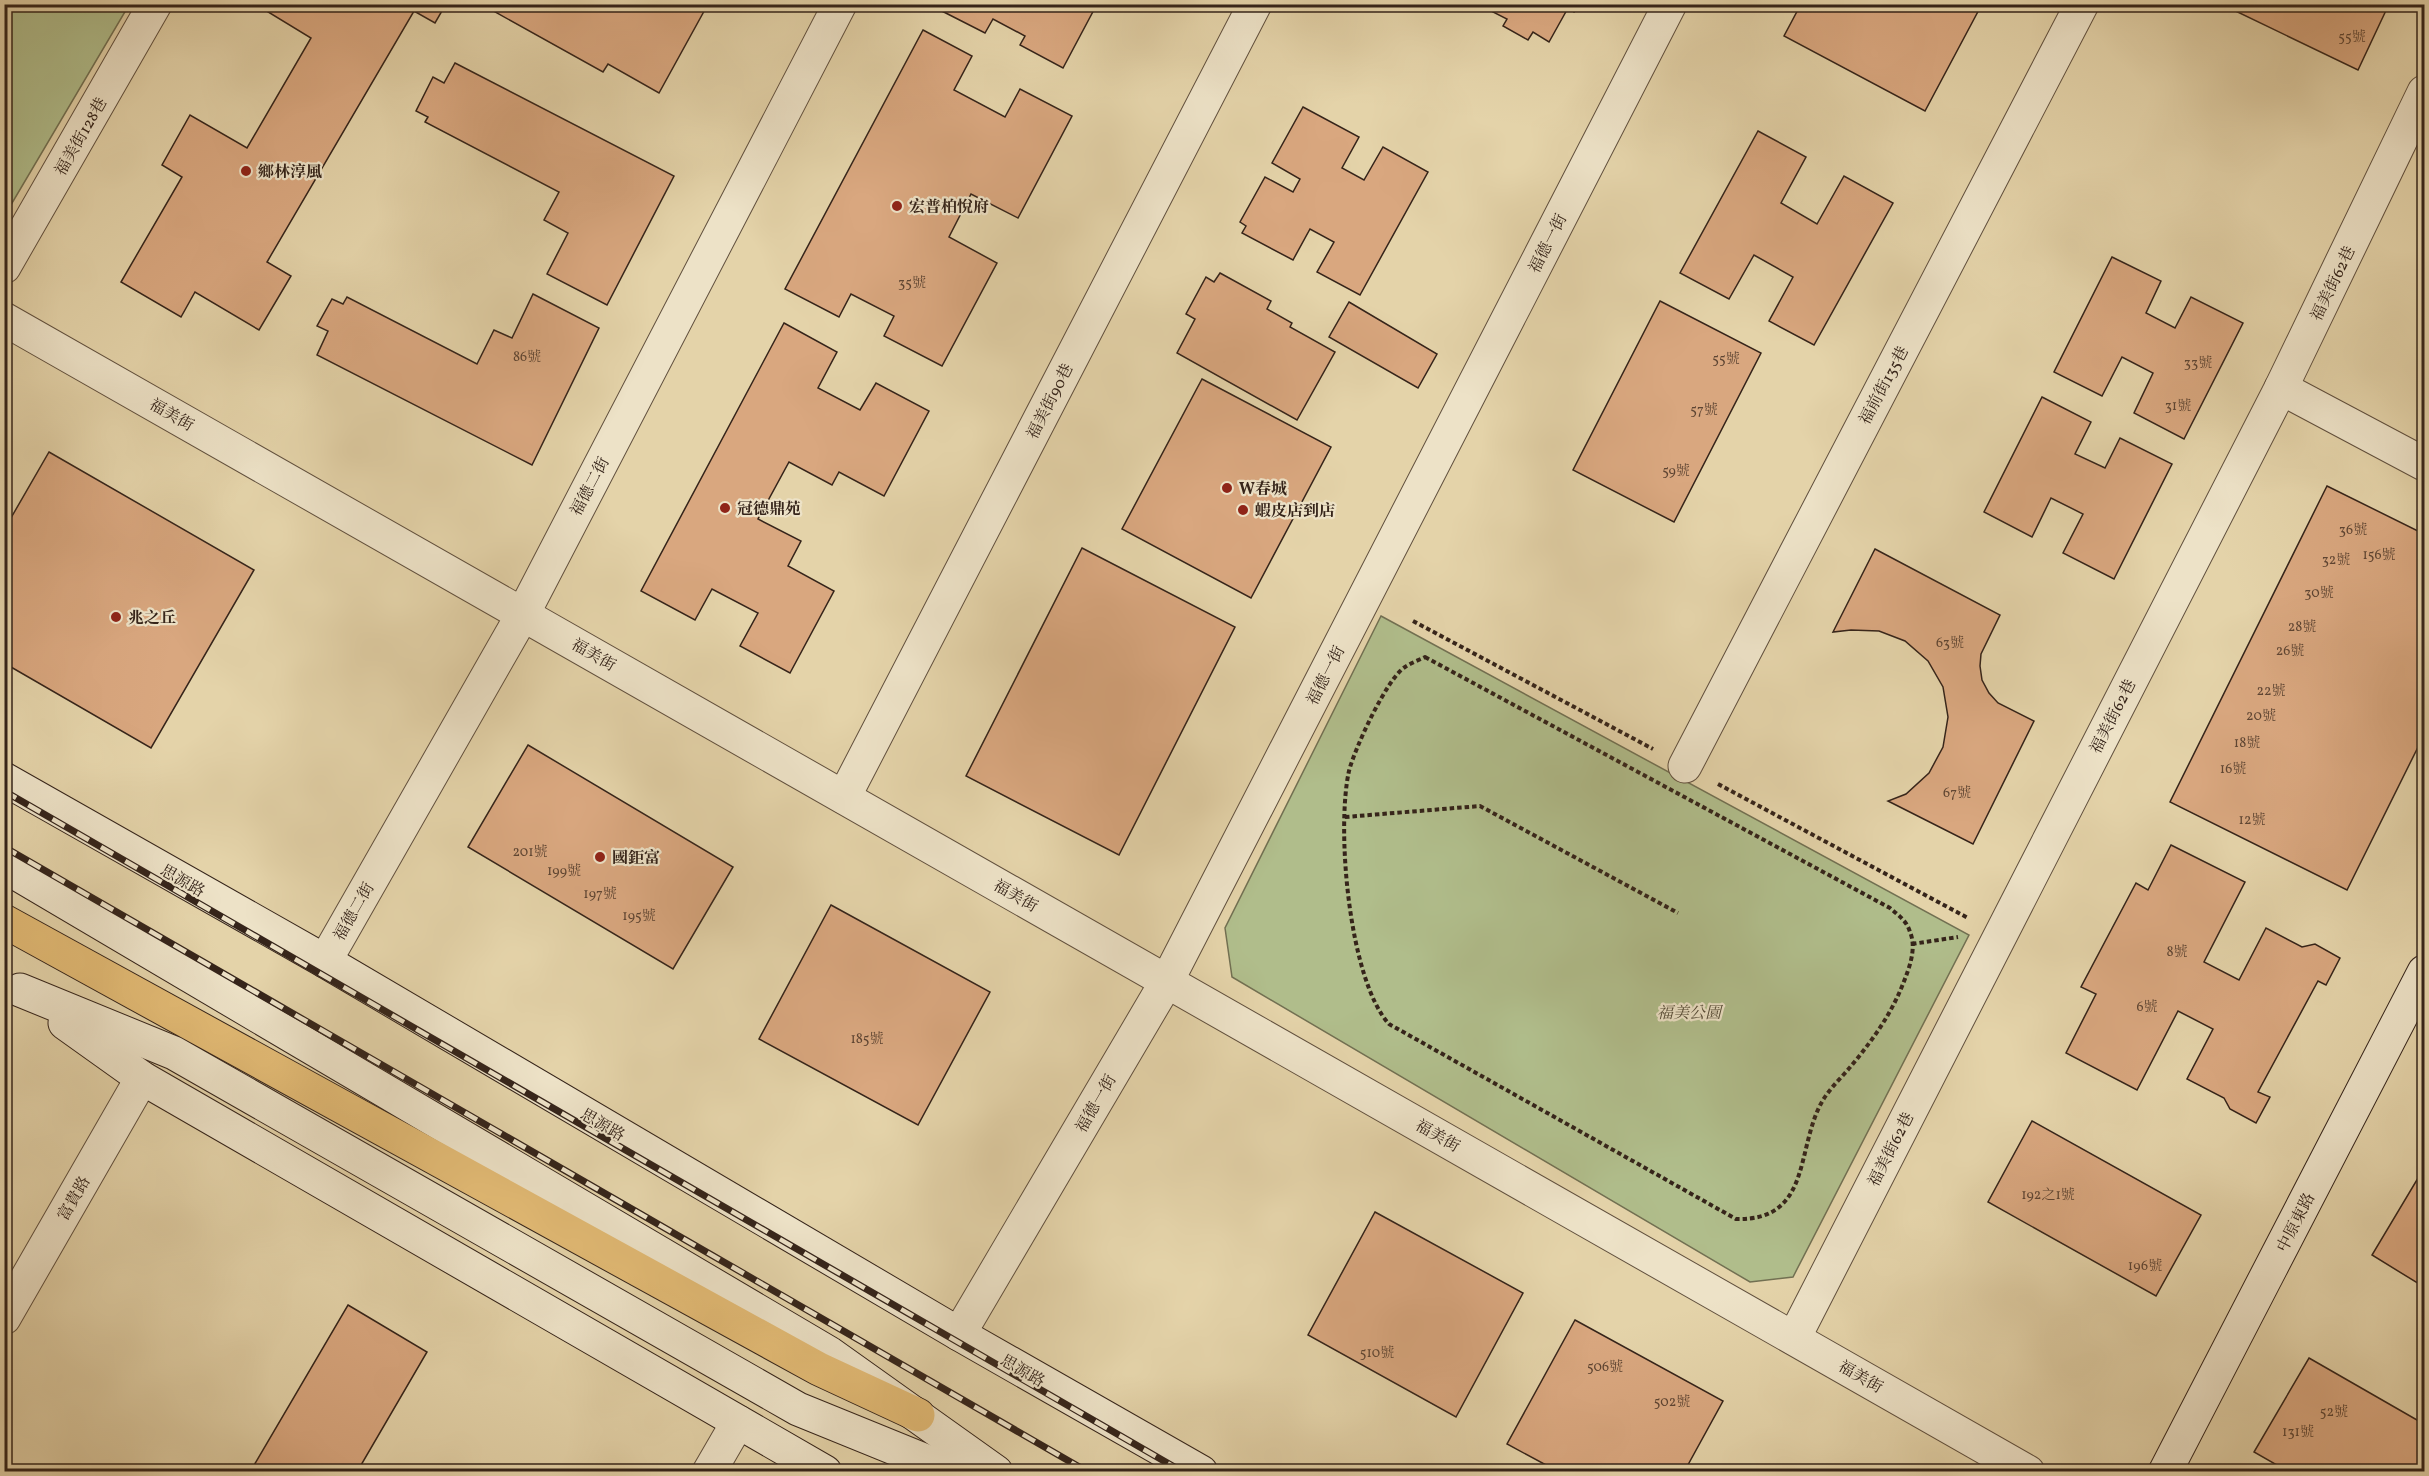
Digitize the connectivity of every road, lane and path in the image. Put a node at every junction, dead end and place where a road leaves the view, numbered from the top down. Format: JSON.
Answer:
{"nodes":[{"id":1,"x":155,"y":4,"type":"edge"},
{"id":2,"x":840,"y":4,"type":"edge"},
{"id":3,"x":1255,"y":4,"type":"edge"},
{"id":4,"x":1670,"y":4,"type":"edge"},
{"id":5,"x":2082,"y":4,"type":"edge"},
{"id":6,"x":2424,"y":92,"type":"edge"},
{"id":7,"x":4,"y":267,"type":"edge"},
{"id":8,"x":4,"y":319,"type":"edge"},
{"id":9,"x":2281,"y":388,"type":"junction"},
{"id":10,"x":2424,"y":464,"type":"edge"},
{"id":11,"x":523,"y":614,"type":"junction"},
{"id":12,"x":1685,"y":766,"type":"dead end"},
{"id":13,"x":4,"y":779,"type":"edge"},
{"id":14,"x":844,"y":797,"type":"junction"},
{"id":15,"x":1345,"y":818,"type":"junction"},
{"id":16,"x":4,"y":866,"type":"edge"},
{"id":17,"x":1678,"y":913,"type":"dead end"},
{"id":18,"x":4,"y":921,"type":"edge"},
{"id":19,"x":1969,"y":935,"type":"dead end"},
{"id":20,"x":1912,"y":944,"type":"junction"},
{"id":21,"x":325,"y":961,"type":"junction"},
{"id":22,"x":2424,"y":972,"type":"edge"},
{"id":23,"x":1167,"y":981,"type":"junction"},
{"id":24,"x":12,"y":986,"type":"edge"},
{"id":25,"x":142,"y":1078,"type":"junction"},
{"id":26,"x":4,"y":1318,"type":"edge"},
{"id":27,"x":959,"y":1334,"type":"junction"},
{"id":28,"x":1794,"y":1338,"type":"junction"},
{"id":29,"x":918,"y":1415,"type":"junction"},
{"id":30,"x":738,"y":1422,"type":"junction"},
{"id":31,"x":1154,"y":1457,"type":"edge"},
{"id":32,"x":710,"y":1472,"type":"edge"},
{"id":33,"x":825,"y":1472,"type":"edge"},
{"id":34,"x":953,"y":1472,"type":"edge"},
{"id":35,"x":996,"y":1472,"type":"edge"},
{"id":36,"x":1202,"y":1472,"type":"edge"},
{"id":37,"x":2028,"y":1472,"type":"edge"},
{"id":38,"x":2165,"y":1472,"type":"edge"}],
"edges":[{"from":1,"to":7,"type":"street","name":"福美街128巷"},
{"from":2,"to":11,"type":"street","name":"福德二街"},
{"from":3,"to":14,"type":"street","name":"福美街90巷"},
{"from":4,"to":23,"type":"street","name":"福德一街"},
{"from":5,"to":12,"type":"street","name":"福前街135巷"},
{"from":6,"to":9,"type":"street","name":"福美街62巷"},
{"from":8,"to":11,"type":"street","name":"福美街"},
{"from":9,"to":10,"type":"street"},
{"from":9,"to":28,"type":"street","name":"福美街62巷"},
{"from":11,"to":14,"type":"street","name":"福美街"},
{"from":11,"to":21,"type":"street","name":"福德二街"},
{"from":13,"to":21,"type":"street","name":"思源路"},
{"from":14,"to":23,"type":"street","name":"福美街"},
{"from":15,"to":17,"type":"path"},
{"from":15,"to":20,"type":"path"},
{"from":15,"to":20,"type":"path"},
{"from":16,"to":29,"type":"street"},
{"from":18,"to":29,"type":"highway"},
{"from":19,"to":20,"type":"path"},
{"from":21,"to":27,"type":"street","name":"思源路"},
{"from":22,"to":38,"type":"street","name":"中原東路"},
{"from":23,"to":27,"type":"street","name":"福德一街"},
{"from":23,"to":28,"type":"street","name":"福美街"},
{"from":24,"to":25,"type":"street"},
{"from":24,"to":34,"type":"street"},
{"from":25,"to":26,"type":"street","name":"富貴路"},
{"from":25,"to":30,"type":"street"},
{"from":27,"to":31,"type":"street","name":"思源路"},
{"from":28,"to":37,"type":"street","name":"福美街"},
{"from":29,"to":35,"type":"street"},
{"from":30,"to":32,"type":"street"},
{"from":30,"to":33,"type":"street"},
{"from":31,"to":36,"type":"street","name":"思源路"}]}
